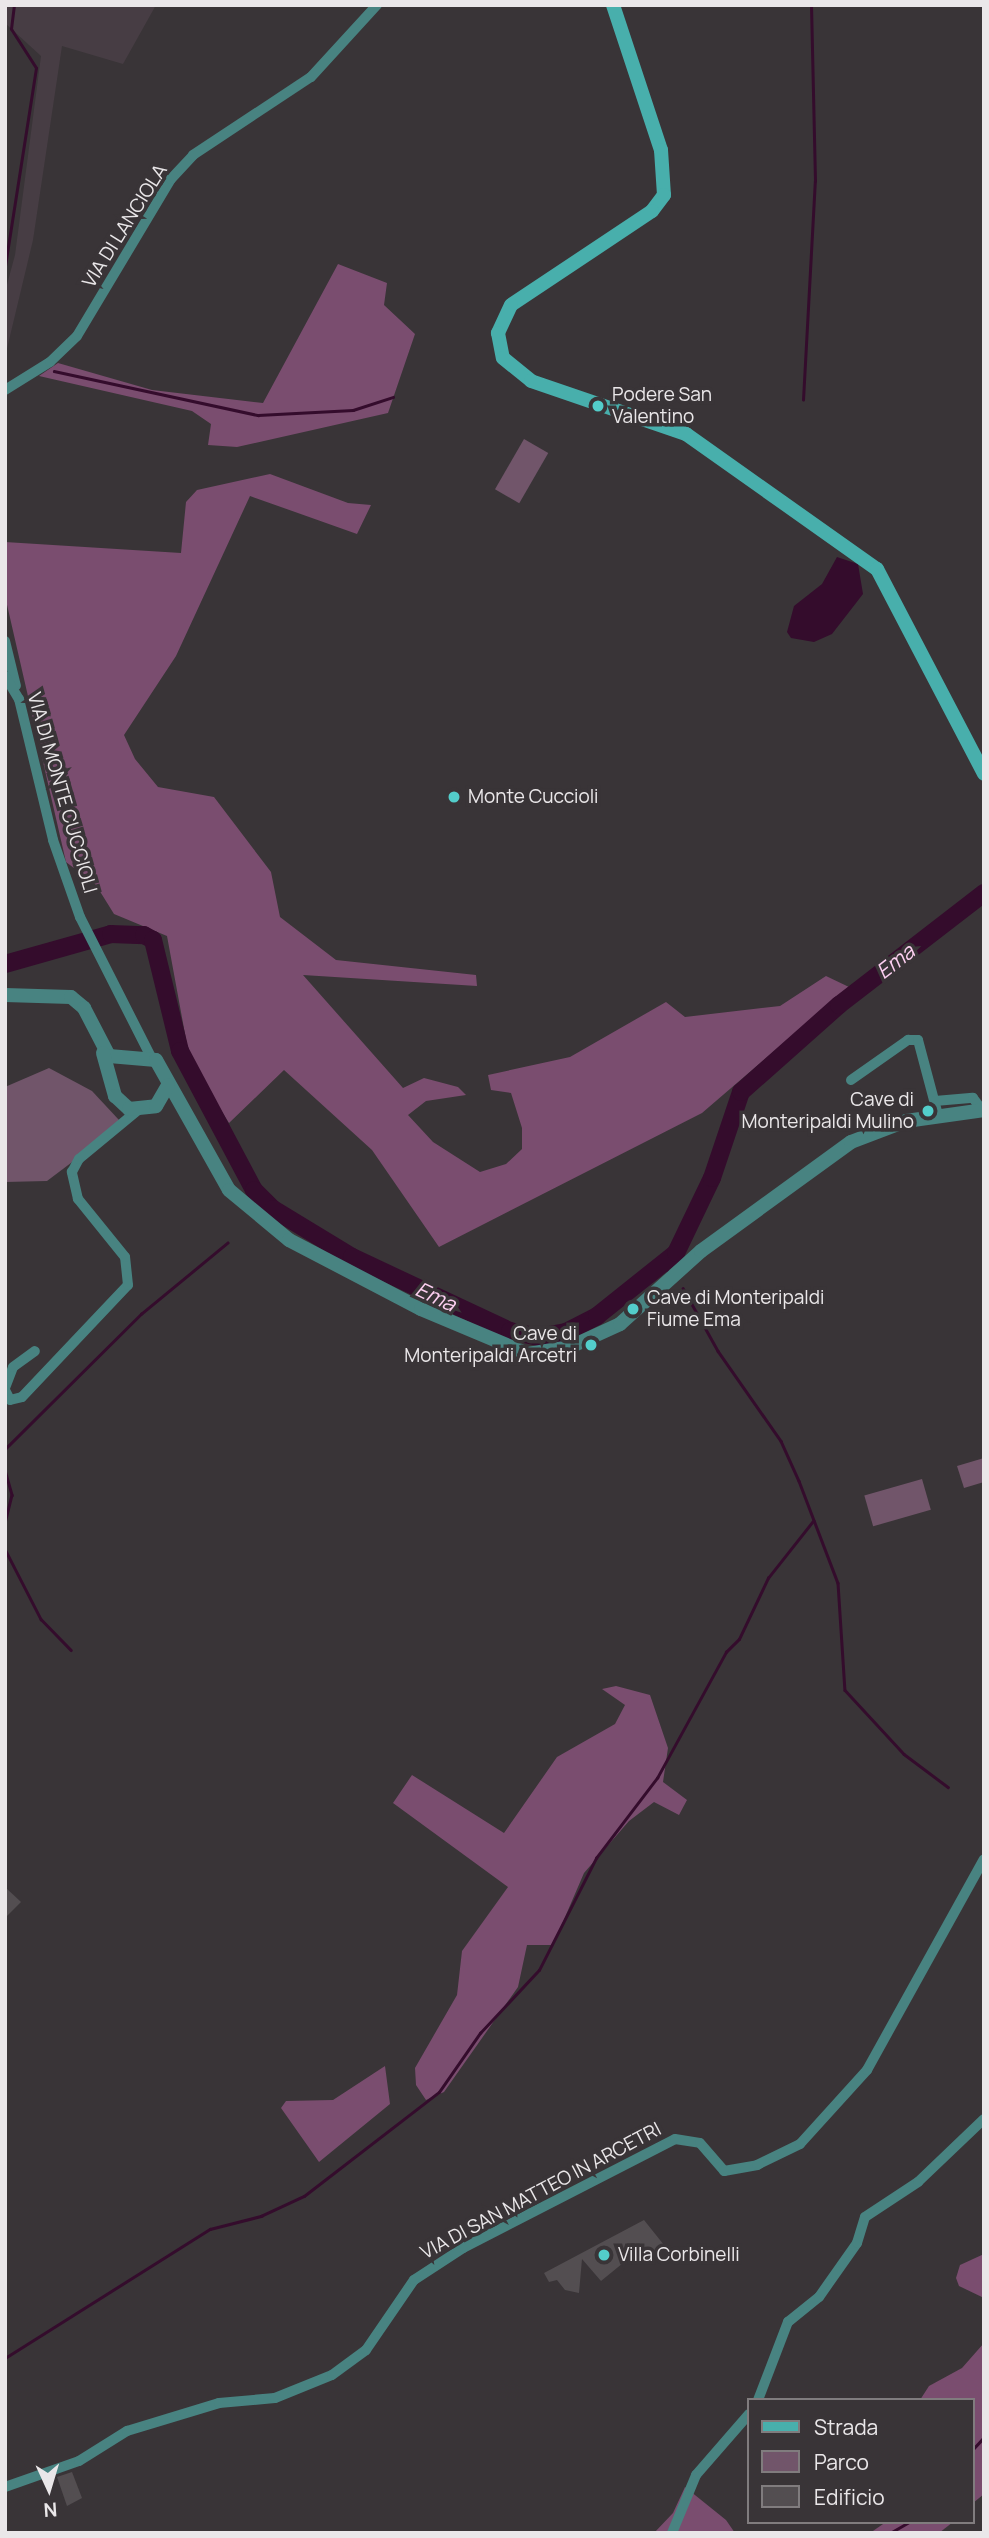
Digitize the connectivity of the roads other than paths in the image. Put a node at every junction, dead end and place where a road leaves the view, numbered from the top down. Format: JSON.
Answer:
{"nodes":[{"id":1,"x":377,"y":5,"type":"edge"},
{"id":2,"x":613,"y":5,"type":"edge"},
{"id":3,"x":5,"y":390,"type":"edge"},
{"id":4,"x":5,"y":641,"type":"edge"},
{"id":5,"x":5,"y":676,"type":"edge"},
{"id":6,"x":19,"y":699,"type":"junction"},
{"id":7,"x":984,"y":774,"type":"edge"},
{"id":8,"x":5,"y":995,"type":"edge"},
{"id":9,"x":136,"y":1033,"type":"junction"},
{"id":10,"x":99,"y":1044,"type":"junction"},
{"id":11,"x":151,"y":1057,"type":"junction"},
{"id":12,"x":125,"y":1059,"type":"junction"},
{"id":13,"x":111,"y":1080,"type":"junction"},
{"id":14,"x":851,"y":1080,"type":"dead end"},
{"id":15,"x":168,"y":1085,"type":"junction"},
{"id":16,"x":161,"y":1101,"type":"junction"},
{"id":17,"x":121,"y":1105,"type":"junction"},
{"id":18,"x":181,"y":1108,"type":"junction"},
{"id":19,"x":936,"y":1108,"type":"junction"},
{"id":20,"x":983,"y":1110,"type":"edge"},
{"id":21,"x":137,"y":1111,"type":"junction"},
{"id":22,"x":119,"y":1124,"type":"junction"},
{"id":23,"x":35,"y":1351,"type":"dead end"},
{"id":24,"x":5,"y":1389,"type":"edge"},
{"id":25,"x":984,"y":1859,"type":"edge"},
{"id":26,"x":984,"y":2119,"type":"edge"},
{"id":27,"x":759,"y":2398,"type":"edge"},
{"id":28,"x":748,"y":2415,"type":"edge"},
{"id":29,"x":5,"y":2487,"type":"edge"},
{"id":30,"x":672,"y":2533,"type":"edge"}],
"edges":[{"from":1,"to":3,"type":"street","name":"VIA DI LANCIOLA"},
{"from":2,"to":7,"type":"main road"},
{"from":4,"to":6,"type":"street"},
{"from":5,"to":6,"type":"street","name":"VIA DI MONTE CUCCIOLI"},
{"from":6,"to":9,"type":"street","name":"VIA DI MONTE CUCCIOLI"},
{"from":8,"to":10,"type":"street"},
{"from":9,"to":11,"type":"street","name":"VIA DI MONTE CUCCIOLI"},
{"from":9,"to":12,"type":"street"},
{"from":10,"to":12,"type":"street"},
{"from":10,"to":13,"type":"street"},
{"from":11,"to":12,"type":"street"},
{"from":11,"to":15,"type":"street"},
{"from":12,"to":13,"type":"street"},
{"from":13,"to":17,"type":"street"},
{"from":14,"to":19,"type":"street"},
{"from":15,"to":16,"type":"street"},
{"from":15,"to":18,"type":"street"},
{"from":16,"to":18,"type":"street"},
{"from":16,"to":21,"type":"street"},
{"from":17,"to":21,"type":"street"},
{"from":17,"to":22,"type":"street"},
{"from":18,"to":19,"type":"street"},
{"from":19,"to":20,"type":"street"},
{"from":21,"to":22,"type":"street"},
{"from":22,"to":24,"type":"street"},
{"from":23,"to":24,"type":"street"},
{"from":25,"to":29,"type":"street","name":"VIA DI SAN MATTEO IN ARCETRI"},
{"from":26,"to":27,"type":"street"},
{"from":28,"to":30,"type":"street"}]}
